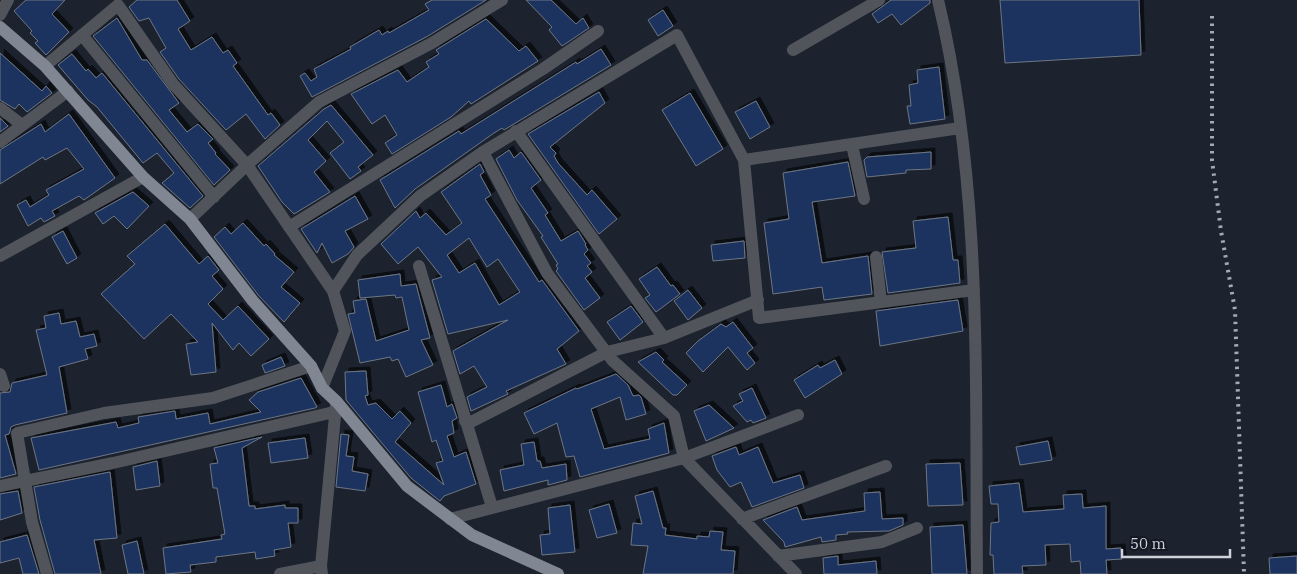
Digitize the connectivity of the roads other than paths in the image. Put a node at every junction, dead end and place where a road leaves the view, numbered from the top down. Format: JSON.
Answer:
{"nodes":[{"id":1,"x":8,"y":0,"type":"edge"},
{"id":2,"x":502,"y":0,"type":"edge"},
{"id":3,"x":879,"y":0,"type":"edge"},
{"id":4,"x":938,"y":0,"type":"edge"},
{"id":5,"x":121,"y":2,"type":"edge"},
{"id":6,"x":0,"y":15,"type":"edge"},
{"id":7,"x":0,"y":27,"type":"edge"},
{"id":8,"x":598,"y":31,"type":"dead end"},
{"id":9,"x":82,"y":35,"type":"junction"},
{"id":10,"x":793,"y":50,"type":"dead end"},
{"id":11,"x":45,"y":66,"type":"junction"},
{"id":12,"x":68,"y":91,"type":"junction"},
{"id":13,"x":0,"y":108,"type":"edge"},
{"id":14,"x":22,"y":125,"type":"junction"},
{"id":15,"x":960,"y":128,"type":"junction"},
{"id":16,"x":516,"y":131,"type":"junction"},
{"id":17,"x":0,"y":142,"type":"edge"},
{"id":18,"x":852,"y":145,"type":"junction"},
{"id":19,"x":483,"y":152,"type":"junction"},
{"id":20,"x":744,"y":160,"type":"junction"},
{"id":21,"x":246,"y":165,"type":"junction"},
{"id":22,"x":143,"y":176,"type":"junction"},
{"id":23,"x":214,"y":197,"type":"junction"},
{"id":24,"x":864,"y":199,"type":"dead end"},
{"id":25,"x":190,"y":219,"type":"junction"},
{"id":26,"x":288,"y":227,"type":"junction"},
{"id":27,"x":0,"y":256,"type":"edge"},
{"id":28,"x":876,"y":257,"type":"dead end"},
{"id":29,"x":419,"y":266,"type":"dead end"},
{"id":30,"x":974,"y":290,"type":"junction"},
{"id":31,"x":333,"y":291,"type":"junction"},
{"id":32,"x":758,"y":300,"type":"junction"},
{"id":33,"x":881,"y":302,"type":"junction"},
{"id":34,"x":664,"y":338,"type":"junction"},
{"id":35,"x":606,"y":352,"type":"junction"},
{"id":36,"x":311,"y":366,"type":"junction"},
{"id":37,"x":322,"y":388,"type":"junction"},
{"id":38,"x":335,"y":407,"type":"junction"},
{"id":39,"x":798,"y":415,"type":"dead end"},
{"id":40,"x":464,"y":421,"type":"junction"},
{"id":41,"x":684,"y":458,"type":"junction"},
{"id":42,"x":886,"y":466,"type":"dead end"},
{"id":43,"x":25,"y":482,"type":"junction"},
{"id":44,"x":0,"y":486,"type":"edge"},
{"id":45,"x":492,"y":507,"type":"junction"},
{"id":46,"x":742,"y":518,"type":"junction"},
{"id":47,"x":450,"y":519,"type":"junction"},
{"id":48,"x":917,"y":528,"type":"dead end"},
{"id":49,"x":778,"y":556,"type":"junction"},
{"id":50,"x":321,"y":570,"type":"edge"},
{"id":51,"x":47,"y":574,"type":"edge"},
{"id":52,"x":280,"y":574,"type":"edge"},
{"id":53,"x":558,"y":574,"type":"edge"},
{"id":54,"x":796,"y":574,"type":"edge"},
{"id":55,"x":977,"y":574,"type":"edge"}],
"edges":[{"from":1,"to":6,"type":"street"},
{"from":2,"to":21,"type":"street"},
{"from":3,"to":10,"type":"street"},
{"from":4,"to":15,"type":"street"},
{"from":5,"to":9,"type":"street"},
{"from":5,"to":21,"type":"street"},
{"from":7,"to":11,"type":"main road"},
{"from":8,"to":26,"type":"street"},
{"from":9,"to":11,"type":"street"},
{"from":9,"to":23,"type":"street"},
{"from":11,"to":12,"type":"main road"},
{"from":12,"to":14,"type":"street"},
{"from":12,"to":22,"type":"main road"},
{"from":13,"to":14,"type":"street"},
{"from":14,"to":17,"type":"street"},
{"from":15,"to":18,"type":"street"},
{"from":15,"to":30,"type":"street"},
{"from":16,"to":19,"type":"street"},
{"from":16,"to":20,"type":"street"},
{"from":16,"to":34,"type":"street"},
{"from":18,"to":20,"type":"street"},
{"from":18,"to":24,"type":"street"},
{"from":19,"to":31,"type":"street"},
{"from":19,"to":35,"type":"street"},
{"from":20,"to":32,"type":"street"},
{"from":21,"to":23,"type":"street"},
{"from":21,"to":26,"type":"street"},
{"from":22,"to":25,"type":"main road"},
{"from":22,"to":27,"type":"street"},
{"from":23,"to":25,"type":"street"},
{"from":25,"to":36,"type":"main road"},
{"from":26,"to":31,"type":"street"},
{"from":28,"to":33,"type":"street"},
{"from":29,"to":40,"type":"street"},
{"from":30,"to":33,"type":"street"},
{"from":30,"to":55,"type":"street"},
{"from":31,"to":37,"type":"street"},
{"from":32,"to":33,"type":"street"},
{"from":32,"to":34,"type":"street"},
{"from":34,"to":35,"type":"street"},
{"from":35,"to":40,"type":"street"},
{"from":35,"to":41,"type":"street"},
{"from":36,"to":37,"type":"main road"},
{"from":36,"to":43,"type":"street"},
{"from":37,"to":38,"type":"main road"},
{"from":38,"to":43,"type":"street"},
{"from":38,"to":47,"type":"main road"},
{"from":38,"to":50,"type":"street"},
{"from":39,"to":41,"type":"street"},
{"from":40,"to":45,"type":"street"},
{"from":41,"to":45,"type":"street"},
{"from":41,"to":46,"type":"street"},
{"from":42,"to":46,"type":"street"},
{"from":43,"to":44,"type":"street"},
{"from":43,"to":51,"type":"street"},
{"from":45,"to":47,"type":"street"},
{"from":46,"to":49,"type":"street"},
{"from":47,"to":53,"type":"main road"},
{"from":48,"to":49,"type":"street"},
{"from":49,"to":54,"type":"street"},
{"from":50,"to":52,"type":"street"}]}
